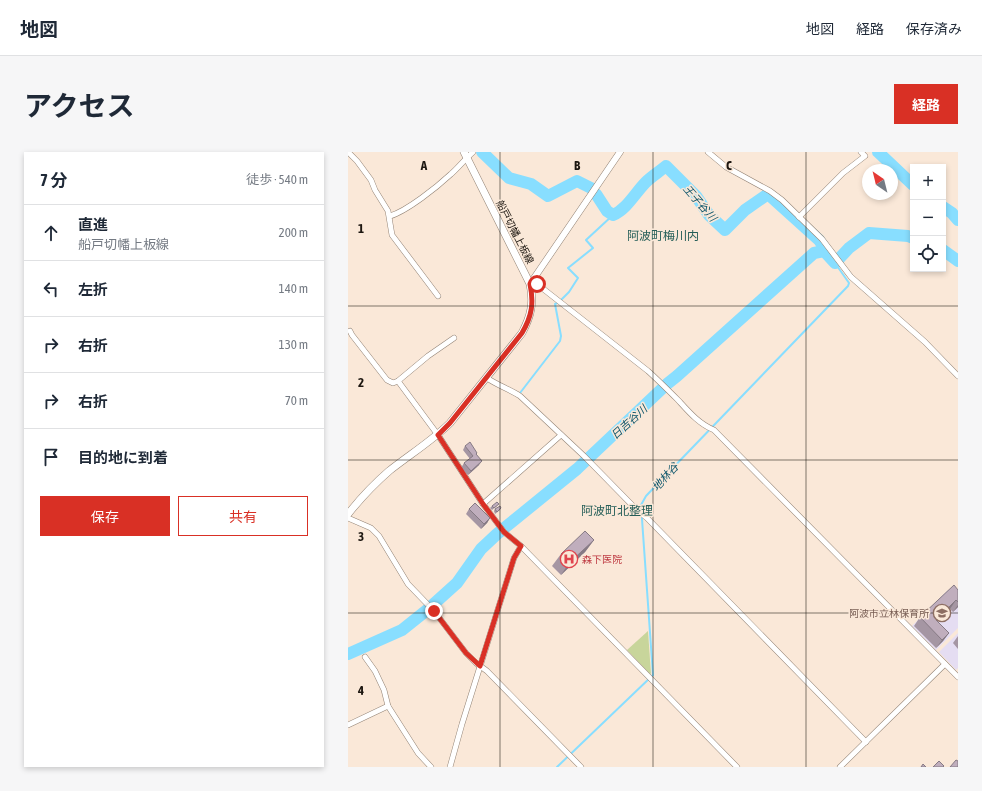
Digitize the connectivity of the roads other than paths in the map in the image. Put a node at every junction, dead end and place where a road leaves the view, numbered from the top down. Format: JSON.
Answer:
{"nodes":[{"id":1,"x":348,"y":152,"type":"edge"},
{"id":2,"x":473,"y":152,"type":"edge"},
{"id":3,"x":620,"y":152,"type":"edge"},
{"id":4,"x":708,"y":152,"type":"edge"},
{"id":5,"x":861,"y":152,"type":"edge"},
{"id":6,"x":465,"y":155,"type":"edge"},
{"id":7,"x":390,"y":216,"type":"junction"},
{"id":8,"x":799,"y":217,"type":"junction"},
{"id":9,"x":530,"y":284,"type":"junction"},
{"id":10,"x":438,"y":296,"type":"dead end"},
{"id":11,"x":350,"y":330,"type":"dead end"},
{"id":12,"x":454,"y":338,"type":"dead end"},
{"id":13,"x":958,"y":376,"type":"edge"},
{"id":14,"x":487,"y":378,"type":"junction"},
{"id":15,"x":398,"y":381,"type":"junction"},
{"id":16,"x":438,"y":435,"type":"junction"},
{"id":17,"x":561,"y":435,"type":"junction"},
{"id":18,"x":483,"y":504,"type":"junction"},
{"id":19,"x":348,"y":514,"type":"edge"},
{"id":20,"x":348,"y":518,"type":"edge"},
{"id":21,"x":521,"y":546,"type":"junction"},
{"id":22,"x":365,"y":657,"type":"dead end"},
{"id":23,"x":945,"y":664,"type":"junction"},
{"id":24,"x":480,"y":666,"type":"junction"},
{"id":25,"x":958,"y":678,"type":"edge"},
{"id":26,"x":388,"y":706,"type":"junction"},
{"id":27,"x":348,"y":725,"type":"edge"},
{"id":28,"x":866,"y":742,"type":"junction"},
{"id":29,"x":430,"y":767,"type":"edge"},
{"id":30,"x":450,"y":767,"type":"edge"},
{"id":31,"x":581,"y":767,"type":"edge"},
{"id":32,"x":737,"y":767,"type":"edge"},
{"id":33,"x":840,"y":767,"type":"edge"}],
"edges":[{"from":1,"to":7,"type":"street"},
{"from":2,"to":6,"type":"street"},
{"from":3,"to":9,"type":"street"},
{"from":4,"to":8,"type":"street"},
{"from":5,"to":8,"type":"street"},
{"from":6,"to":7,"type":"street"},
{"from":6,"to":9,"type":"main road","name":"船戸切幡上板線"},
{"from":7,"to":10,"type":"street"},
{"from":8,"to":13,"type":"street"},
{"from":9,"to":14,"type":"main road","name":"船戸切幡上板線"},
{"from":9,"to":23,"type":"street"},
{"from":11,"to":15,"type":"street"},
{"from":12,"to":15,"type":"street"},
{"from":14,"to":16,"type":"main road","name":"船戸切幡上板線"},
{"from":14,"to":17,"type":"street"},
{"from":15,"to":16,"type":"street"},
{"from":16,"to":18,"type":"street"},
{"from":16,"to":19,"type":"main road","name":"船戸切幡上板線"},
{"from":17,"to":18,"type":"street"},
{"from":17,"to":28,"type":"street"},
{"from":18,"to":21,"type":"street"},
{"from":20,"to":24,"type":"street"},
{"from":21,"to":24,"type":"street"},
{"from":21,"to":32,"type":"street"},
{"from":22,"to":26,"type":"street"},
{"from":23,"to":25,"type":"street"},
{"from":23,"to":28,"type":"street"},
{"from":24,"to":30,"type":"street"},
{"from":24,"to":31,"type":"street"},
{"from":26,"to":27,"type":"street"},
{"from":26,"to":29,"type":"street"},
{"from":28,"to":33,"type":"street"}]}
